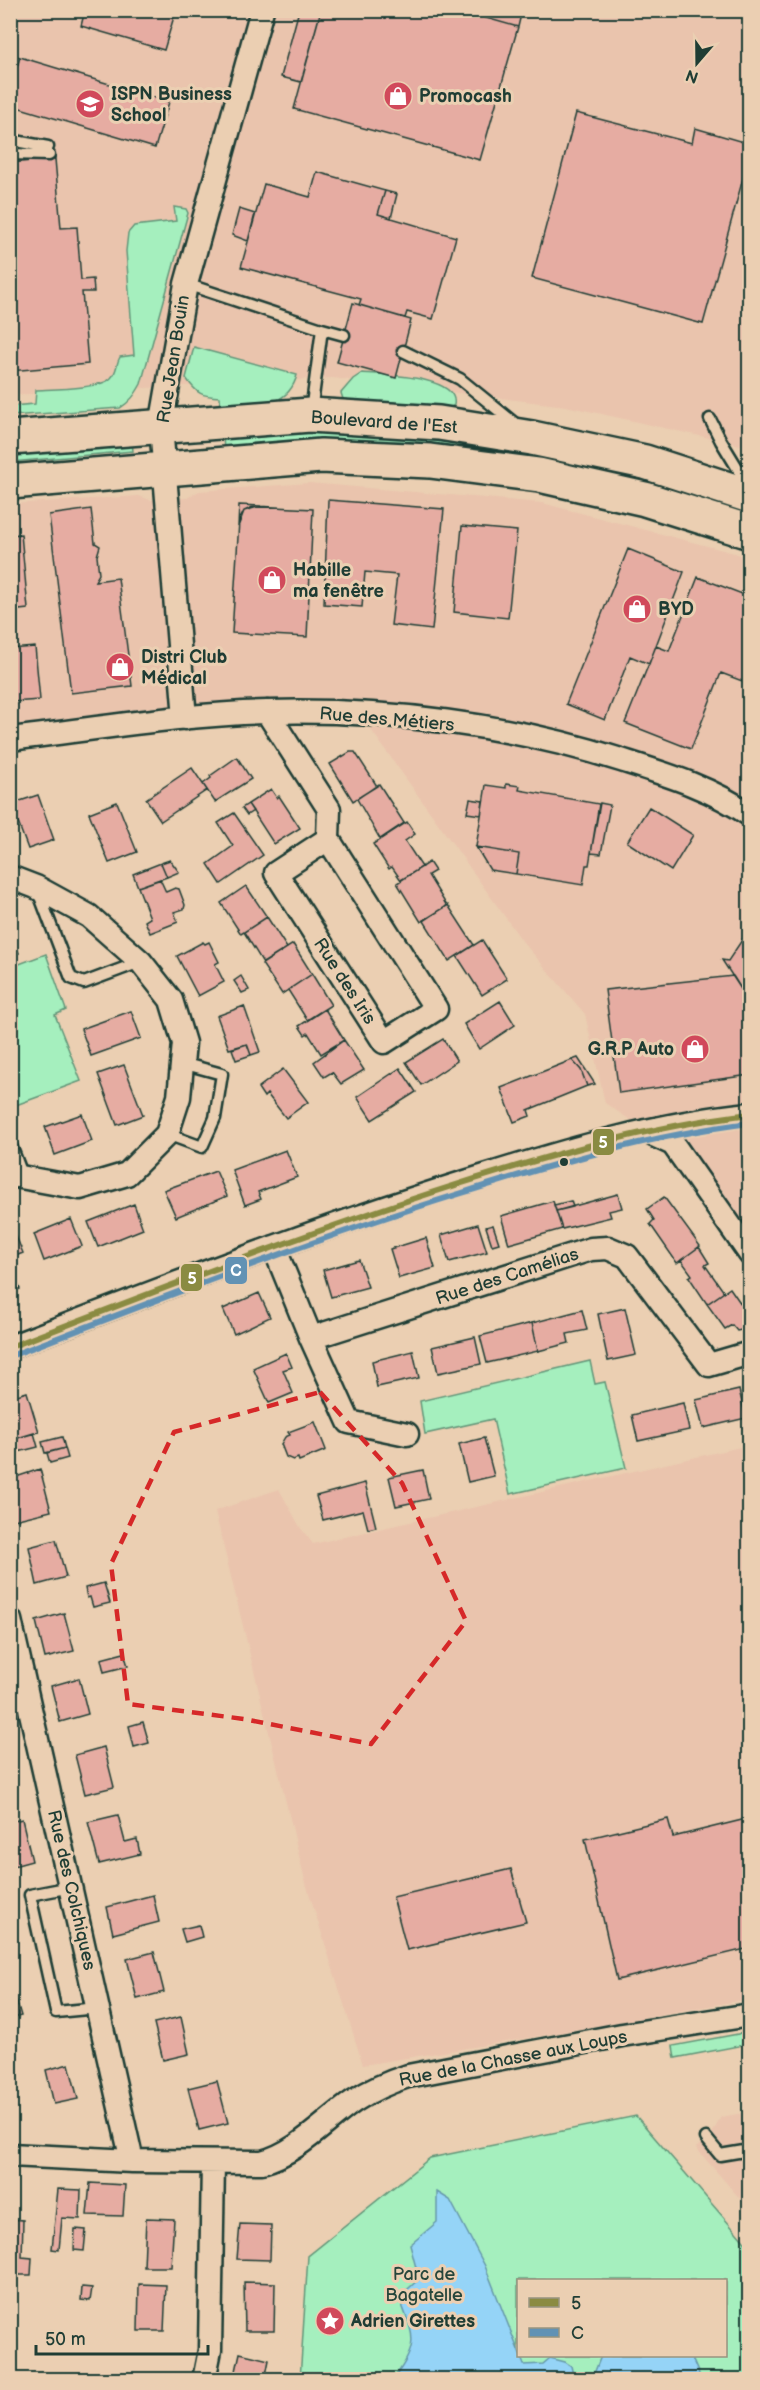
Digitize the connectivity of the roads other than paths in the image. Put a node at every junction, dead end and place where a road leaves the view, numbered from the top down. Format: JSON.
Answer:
{"nodes":[{"id":1,"x":262,"y":10,"type":"edge"},
{"id":2,"x":10,"y":140,"type":"edge"},
{"id":3,"x":10,"y":154,"type":"edge"},
{"id":4,"x":186,"y":284,"type":"junction"},
{"id":5,"x":322,"y":329,"type":"junction"},
{"id":6,"x":344,"y":335,"type":"dead end"},
{"id":7,"x":403,"y":351,"type":"dead end"},
{"id":8,"x":310,"y":415,"type":"junction"},
{"id":9,"x":710,"y":419,"type":"dead end"},
{"id":10,"x":161,"y":426,"type":"junction"},
{"id":11,"x":10,"y":438,"type":"edge"},
{"id":12,"x":532,"y":438,"type":"junction"},
{"id":13,"x":164,"y":468,"type":"junction"},
{"id":14,"x":10,"y":482,"type":"edge"},
{"id":15,"x":750,"y":487,"type":"edge"},
{"id":16,"x":750,"y":496,"type":"edge"},
{"id":17,"x":750,"y":532,"type":"edge"},
{"id":18,"x":267,"y":712,"type":"junction"},
{"id":19,"x":186,"y":718,"type":"junction"},
{"id":20,"x":10,"y":739,"type":"edge"},
{"id":21,"x":750,"y":815,"type":"edge"},
{"id":22,"x":328,"y":839,"type":"junction"},
{"id":23,"x":10,"y":877,"type":"edge"},
{"id":24,"x":36,"y":887,"type":"junction"},
{"id":25,"x":141,"y":962,"type":"junction"},
{"id":26,"x":182,"y":1063,"type":"junction"},
{"id":27,"x":750,"y":1114,"type":"edge"},
{"id":28,"x":645,"y":1131,"type":"junction"},
{"id":29,"x":167,"y":1134,"type":"junction"},
{"id":30,"x":10,"y":1143,"type":"edge"},
{"id":31,"x":17,"y":1177,"type":"edge"},
{"id":32,"x":274,"y":1247,"type":"junction"},
{"id":33,"x":750,"y":1254,"type":"edge"},
{"id":34,"x":311,"y":1338,"type":"junction"},
{"id":35,"x":10,"y":1347,"type":"edge"},
{"id":36,"x":750,"y":1353,"type":"edge"},
{"id":37,"x":407,"y":1434,"type":"dead end"},
{"id":38,"x":10,"y":1620,"type":"edge"},
{"id":39,"x":15,"y":1660,"type":"edge"},
{"id":40,"x":71,"y":1887,"type":"junction"},
{"id":41,"x":98,"y":2008,"type":"junction"},
{"id":42,"x":750,"y":2015,"type":"edge"},
{"id":43,"x":706,"y":2138,"type":"dead end"},
{"id":44,"x":750,"y":2150,"type":"edge"},
{"id":45,"x":10,"y":2155,"type":"edge"},
{"id":46,"x":132,"y":2161,"type":"junction"},
{"id":47,"x":213,"y":2162,"type":"junction"},
{"id":48,"x":204,"y":2379,"type":"edge"}],
"edges":[{"from":1,"to":4,"type":"street","name":"Rue Jean Bouin"},
{"from":2,"to":3,"type":"lane"},
{"from":4,"to":5,"type":"lane"},
{"from":4,"to":10,"type":"street","name":"Rue Jean Bouin"},
{"from":5,"to":6,"type":"lane"},
{"from":5,"to":8,"type":"lane"},
{"from":7,"to":12,"type":"lane"},
{"from":8,"to":10,"type":"main road","name":"Boulevard de l'Est"},
{"from":8,"to":12,"type":"main road","name":"Boulevard de l'Est"},
{"from":9,"to":15,"type":"lane"},
{"from":10,"to":11,"type":"main road","name":"Boulevard de l'Est"},
{"from":10,"to":13,"type":"street","name":"Rue Jean Bouin"},
{"from":12,"to":16,"type":"main road","name":"Boulevard de l'Est"},
{"from":13,"to":14,"type":"main road","name":"Boulevard de l'Est"},
{"from":13,"to":17,"type":"main road","name":"Boulevard de l'Est"},
{"from":13,"to":19,"type":"street","name":"Rue Jean Bouin"},
{"from":18,"to":19,"type":"street","name":"Rue des Métiers"},
{"from":18,"to":21,"type":"street","name":"Rue des Métiers"},
{"from":18,"to":22,"type":"street"},
{"from":19,"to":20,"type":"street","name":"Rue des Métiers"},
{"from":22,"to":22,"type":"street","name":"Rue des Iris"},
{"from":23,"to":24,"type":"street"},
{"from":24,"to":25,"type":"street"},
{"from":24,"to":25,"type":"lane"},
{"from":25,"to":26,"type":"street"},
{"from":26,"to":29,"type":"street"},
{"from":26,"to":29,"type":"lane"},
{"from":27,"to":28,"type":"street"},
{"from":28,"to":32,"type":"street"},
{"from":28,"to":33,"type":"street"},
{"from":29,"to":31,"type":"street"},
{"from":30,"to":31,"type":"lane"},
{"from":32,"to":34,"type":"street"},
{"from":32,"to":35,"type":"street"},
{"from":34,"to":36,"type":"street","name":"Rue des Camélias"},
{"from":34,"to":37,"type":"street"},
{"from":38,"to":39,"type":"street","name":"Rue des Colchiques"},
{"from":39,"to":40,"type":"street","name":"Rue des Colchiques"},
{"from":40,"to":41,"type":"street","name":"Rue des Colchiques"},
{"from":40,"to":41,"type":"lane"},
{"from":41,"to":46,"type":"street","name":"Rue des Colchiques"},
{"from":42,"to":47,"type":"street","name":"Rue de la Chasse aux Loups"},
{"from":43,"to":44,"type":"lane"},
{"from":45,"to":46,"type":"street","name":"Rue de la Chasse aux Loups"},
{"from":46,"to":47,"type":"street","name":"Rue de la Chasse aux Loups"},
{"from":47,"to":48,"type":"street"}]}
